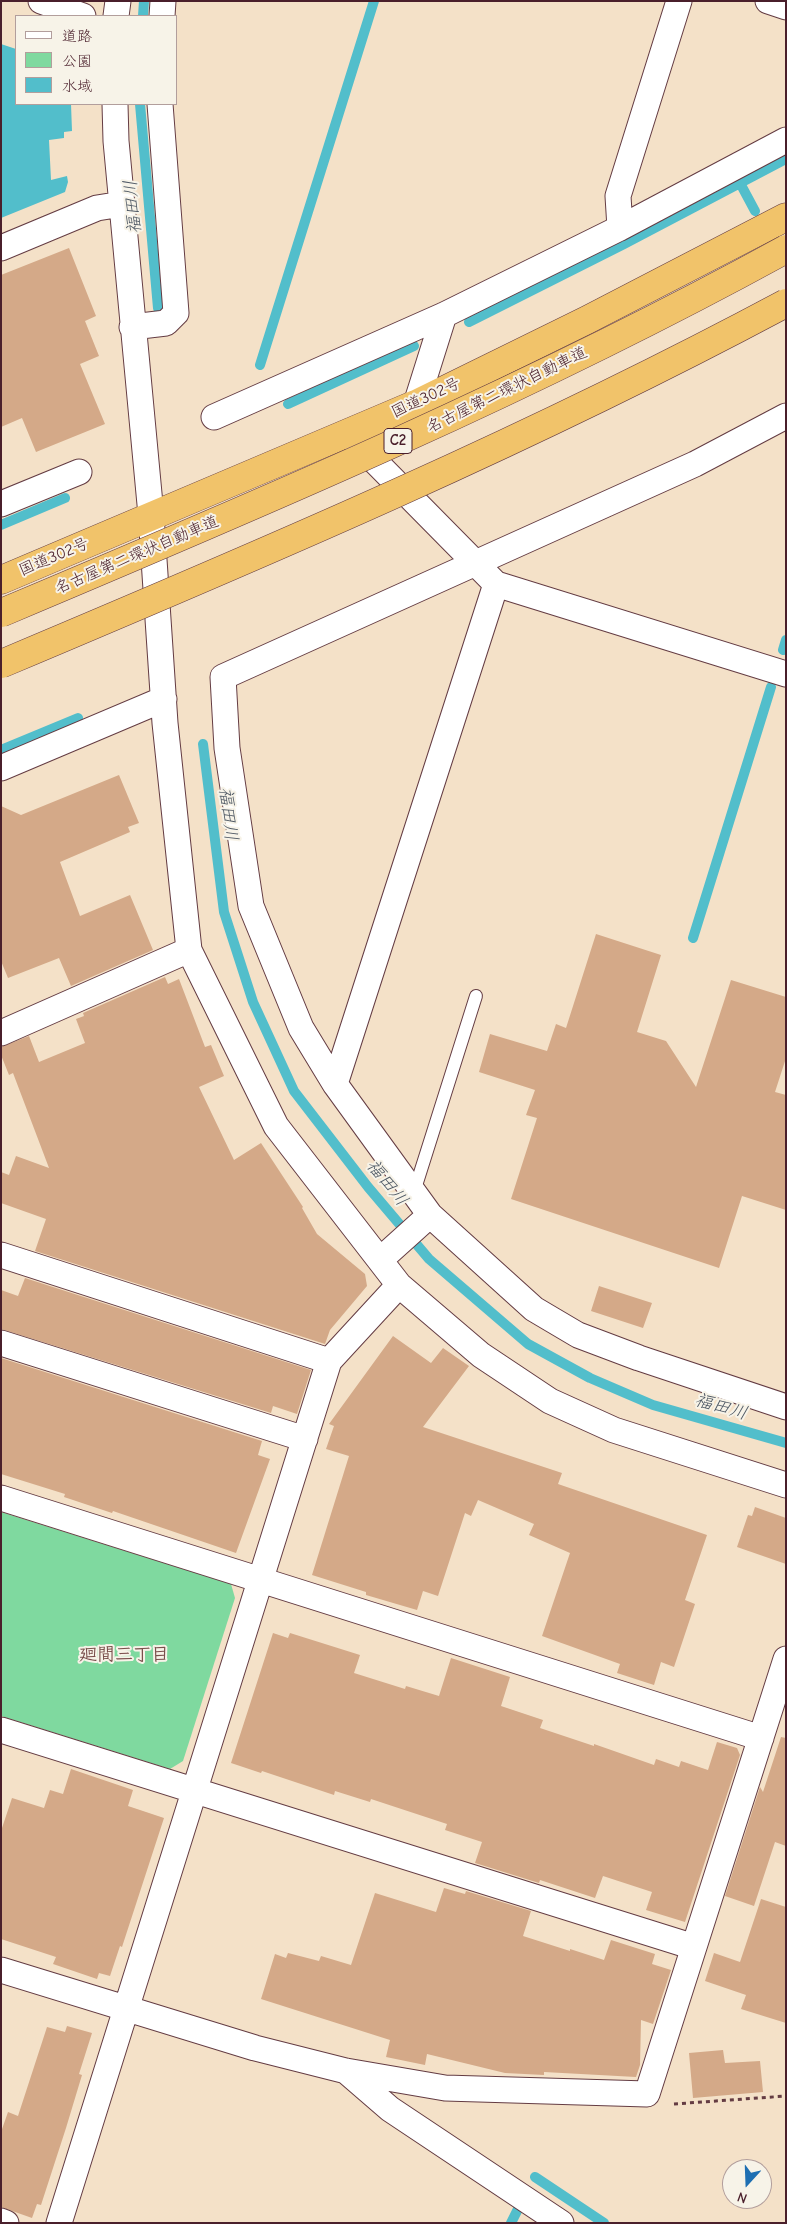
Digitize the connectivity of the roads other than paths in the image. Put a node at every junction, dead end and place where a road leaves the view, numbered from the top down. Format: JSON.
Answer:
{"nodes":[{"id":1,"x":41,"y":1,"type":"edge"},
{"id":2,"x":118,"y":1,"type":"edge"},
{"id":3,"x":163,"y":1,"type":"edge"},
{"id":4,"x":679,"y":1,"type":"edge"},
{"id":5,"x":768,"y":1,"type":"edge"},
{"id":6,"x":786,"y":7,"type":"edge"},
{"id":7,"x":80,"y":15,"type":"edge"},
{"id":8,"x":116,"y":15,"type":"edge"},
{"id":9,"x":162,"y":15,"type":"edge"},
{"id":10,"x":115,"y":105,"type":"edge"},
{"id":11,"x":160,"y":105,"type":"edge"},
{"id":12,"x":786,"y":140,"type":"edge"},
{"id":13,"x":122,"y":204,"type":"junction"},
{"id":14,"x":786,"y":217,"type":"edge"},
{"id":15,"x":620,"y":228,"type":"junction"},
{"id":16,"x":1,"y":248,"type":"edge"},
{"id":17,"x":786,"y":249,"type":"edge"},
{"id":18,"x":786,"y":303,"type":"edge"},
{"id":19,"x":444,"y":315,"type":"junction"},
{"id":20,"x":132,"y":327,"type":"junction"},
{"id":21,"x":416,"y":404,"type":"junction"},
{"id":22,"x":786,"y":416,"type":"edge"},
{"id":23,"x":214,"y":417,"type":"dead end"},
{"id":24,"x":347,"y":432,"type":"junction"},
{"id":25,"x":79,"y":472,"type":"dead end"},
{"id":26,"x":1,"y":504,"type":"edge"},
{"id":27,"x":151,"y":515,"type":"junction"},
{"id":28,"x":475,"y":564,"type":"junction"},
{"id":29,"x":1,"y":580,"type":"edge"},
{"id":30,"x":496,"y":584,"type":"junction"},
{"id":31,"x":1,"y":613,"type":"edge"},
{"id":32,"x":1,"y":664,"type":"edge"},
{"id":33,"x":786,"y":674,"type":"edge"},
{"id":34,"x":164,"y":699,"type":"junction"},
{"id":35,"x":1,"y":768,"type":"edge"},
{"id":36,"x":189,"y":950,"type":"junction"},
{"id":37,"x":476,"y":996,"type":"dead end"},
{"id":38,"x":1,"y":1033,"type":"edge"},
{"id":39,"x":334,"y":1084,"type":"junction"},
{"id":40,"x":413,"y":1193,"type":"junction"},
{"id":41,"x":424,"y":1220,"type":"junction"},
{"id":42,"x":1,"y":1256,"type":"edge"},
{"id":43,"x":385,"y":1256,"type":"junction"},
{"id":44,"x":399,"y":1285,"type":"junction"},
{"id":45,"x":1,"y":1343,"type":"edge"},
{"id":46,"x":329,"y":1361,"type":"junction"},
{"id":47,"x":786,"y":1407,"type":"edge"},
{"id":48,"x":305,"y":1439,"type":"junction"},
{"id":49,"x":786,"y":1485,"type":"edge"},
{"id":50,"x":1,"y":1498,"type":"edge"},
{"id":51,"x":261,"y":1580,"type":"junction"},
{"id":52,"x":786,"y":1659,"type":"edge"},
{"id":53,"x":780,"y":1696,"type":"edge"},
{"id":54,"x":1,"y":1730,"type":"edge"},
{"id":55,"x":761,"y":1738,"type":"junction"},
{"id":56,"x":194,"y":1791,"type":"junction"},
{"id":57,"x":694,"y":1947,"type":"junction"},
{"id":58,"x":1,"y":1970,"type":"edge"},
{"id":59,"x":126,"y":2009,"type":"junction"},
{"id":60,"x":346,"y":2071,"type":"junction"},
{"id":61,"x":1,"y":2222,"type":"edge"},
{"id":62,"x":6,"y":2223,"type":"edge"},
{"id":63,"x":59,"y":2223,"type":"edge"},
{"id":64,"x":561,"y":2223,"type":"edge"}],
"edges":[{"from":1,"to":7,"type":"street"},
{"from":2,"to":8,"type":"street"},
{"from":3,"to":9,"type":"street"},
{"from":4,"to":15,"type":"street"},
{"from":5,"to":6,"type":"street"},
{"from":10,"to":13,"type":"street"},
{"from":11,"to":20,"type":"street"},
{"from":12,"to":15,"type":"street"},
{"from":13,"to":16,"type":"street"},
{"from":13,"to":20,"type":"street"},
{"from":14,"to":21,"type":"highway","name":"国道302号"},
{"from":15,"to":19,"type":"street"},
{"from":17,"to":31,"type":"highway","name":"名古屋第二環状自動車道","number":"C2","bridge":true},
{"from":18,"to":32,"type":"highway","bridge":true},
{"from":19,"to":21,"type":"street"},
{"from":19,"to":23,"type":"street"},
{"from":20,"to":27,"type":"street"},
{"from":21,"to":24,"type":"highway","name":"国道302号"},
{"from":22,"to":28,"type":"street"},
{"from":24,"to":27,"type":"highway","name":"国道302号"},
{"from":24,"to":28,"type":"street"},
{"from":25,"to":26,"type":"street"},
{"from":27,"to":29,"type":"highway","name":"国道302号"},
{"from":27,"to":34,"type":"street"},
{"from":28,"to":30,"type":"street"},
{"from":28,"to":39,"type":"street"},
{"from":30,"to":33,"type":"street"},
{"from":30,"to":39,"type":"street"},
{"from":34,"to":35,"type":"street"},
{"from":34,"to":36,"type":"street"},
{"from":36,"to":38,"type":"street"},
{"from":36,"to":43,"type":"street"},
{"from":37,"to":40,"type":"lane"},
{"from":39,"to":40,"type":"street"},
{"from":40,"to":41,"type":"street"},
{"from":41,"to":43,"type":"street"},
{"from":41,"to":47,"type":"street"},
{"from":42,"to":46,"type":"street"},
{"from":43,"to":44,"type":"street"},
{"from":44,"to":46,"type":"street"},
{"from":44,"to":49,"type":"street"},
{"from":45,"to":48,"type":"street"},
{"from":46,"to":48,"type":"street"},
{"from":48,"to":51,"type":"street"},
{"from":50,"to":51,"type":"street"},
{"from":51,"to":55,"type":"street"},
{"from":51,"to":56,"type":"street"},
{"from":52,"to":53,"type":"street"},
{"from":53,"to":55,"type":"street"},
{"from":54,"to":56,"type":"street"},
{"from":55,"to":57,"type":"street"},
{"from":56,"to":57,"type":"street"},
{"from":56,"to":59,"type":"street"},
{"from":57,"to":60,"type":"street"},
{"from":58,"to":59,"type":"street"},
{"from":59,"to":60,"type":"street"},
{"from":59,"to":63,"type":"street"},
{"from":60,"to":64,"type":"street"},
{"from":61,"to":62,"type":"street"}]}
